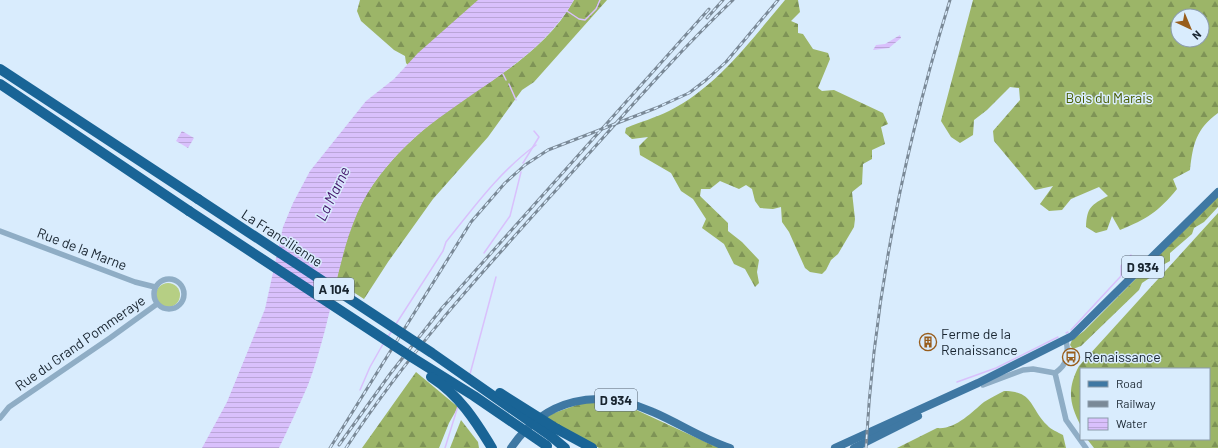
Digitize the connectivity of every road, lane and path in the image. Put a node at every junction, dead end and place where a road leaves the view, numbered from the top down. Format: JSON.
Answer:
{"nodes":[{"id":1,"x":0,"y":69,"type":"edge"},
{"id":2,"x":0,"y":84,"type":"edge"},
{"id":3,"x":1218,"y":192,"type":"edge"},
{"id":4,"x":0,"y":231,"type":"edge"},
{"id":5,"x":155,"y":288,"type":"junction"},
{"id":6,"x":157,"y":304,"type":"junction"},
{"id":7,"x":1066,"y":340,"type":"junction"},
{"id":8,"x":414,"y":358,"type":"junction"},
{"id":9,"x":1055,"y":373,"type":"junction"},
{"id":10,"x":983,"y":385,"type":"junction"},
{"id":11,"x":0,"y":418,"type":"edge"},
{"id":12,"x":555,"y":433,"type":"junction"},
{"id":13,"x":1080,"y":440,"type":"edge"},
{"id":14,"x":548,"y":447,"type":"edge"},
{"id":15,"x":492,"y":448,"type":"edge"},
{"id":16,"x":510,"y":448,"type":"edge"},
{"id":17,"x":565,"y":448,"type":"edge"},
{"id":18,"x":592,"y":448,"type":"edge"},
{"id":19,"x":730,"y":448,"type":"edge"},
{"id":20,"x":835,"y":448,"type":"edge"},
{"id":21,"x":854,"y":448,"type":"edge"}],
"edges":[{"from":1,"to":12,"type":"highway","name":"La Francilienne","number":"A 104","bridge":true},
{"from":2,"to":8,"type":"highway","name":"La Francilienne","number":"A 104","bridge":true},
{"from":3,"to":7,"type":"main road","number":"D 934"},
{"from":4,"to":5,"type":"street","name":"Rue de la Marne"},
{"from":5,"to":6,"type":"street"},
{"from":5,"to":6,"type":"street"},
{"from":6,"to":11,"type":"street","name":"Rue du Grand Pommeraye"},
{"from":7,"to":9,"type":"street"},
{"from":7,"to":10,"type":"main road","number":"D 934"},
{"from":7,"to":20,"type":"main road","number":"D 934"},
{"from":8,"to":14,"type":"highway","name":"La Francilienne","number":"A 104","bridge":true},
{"from":8,"to":15,"type":"highway","bridge":true},
{"from":9,"to":10,"type":"street"},
{"from":9,"to":13,"type":"street"},
{"from":10,"to":21,"type":"main road","number":"D 934"},
{"from":12,"to":17,"type":"highway","name":"La Francilienne","number":"A 104"},
{"from":12,"to":18,"type":"highway"},
{"from":16,"to":19,"type":"main road","number":"D 934"}]}
